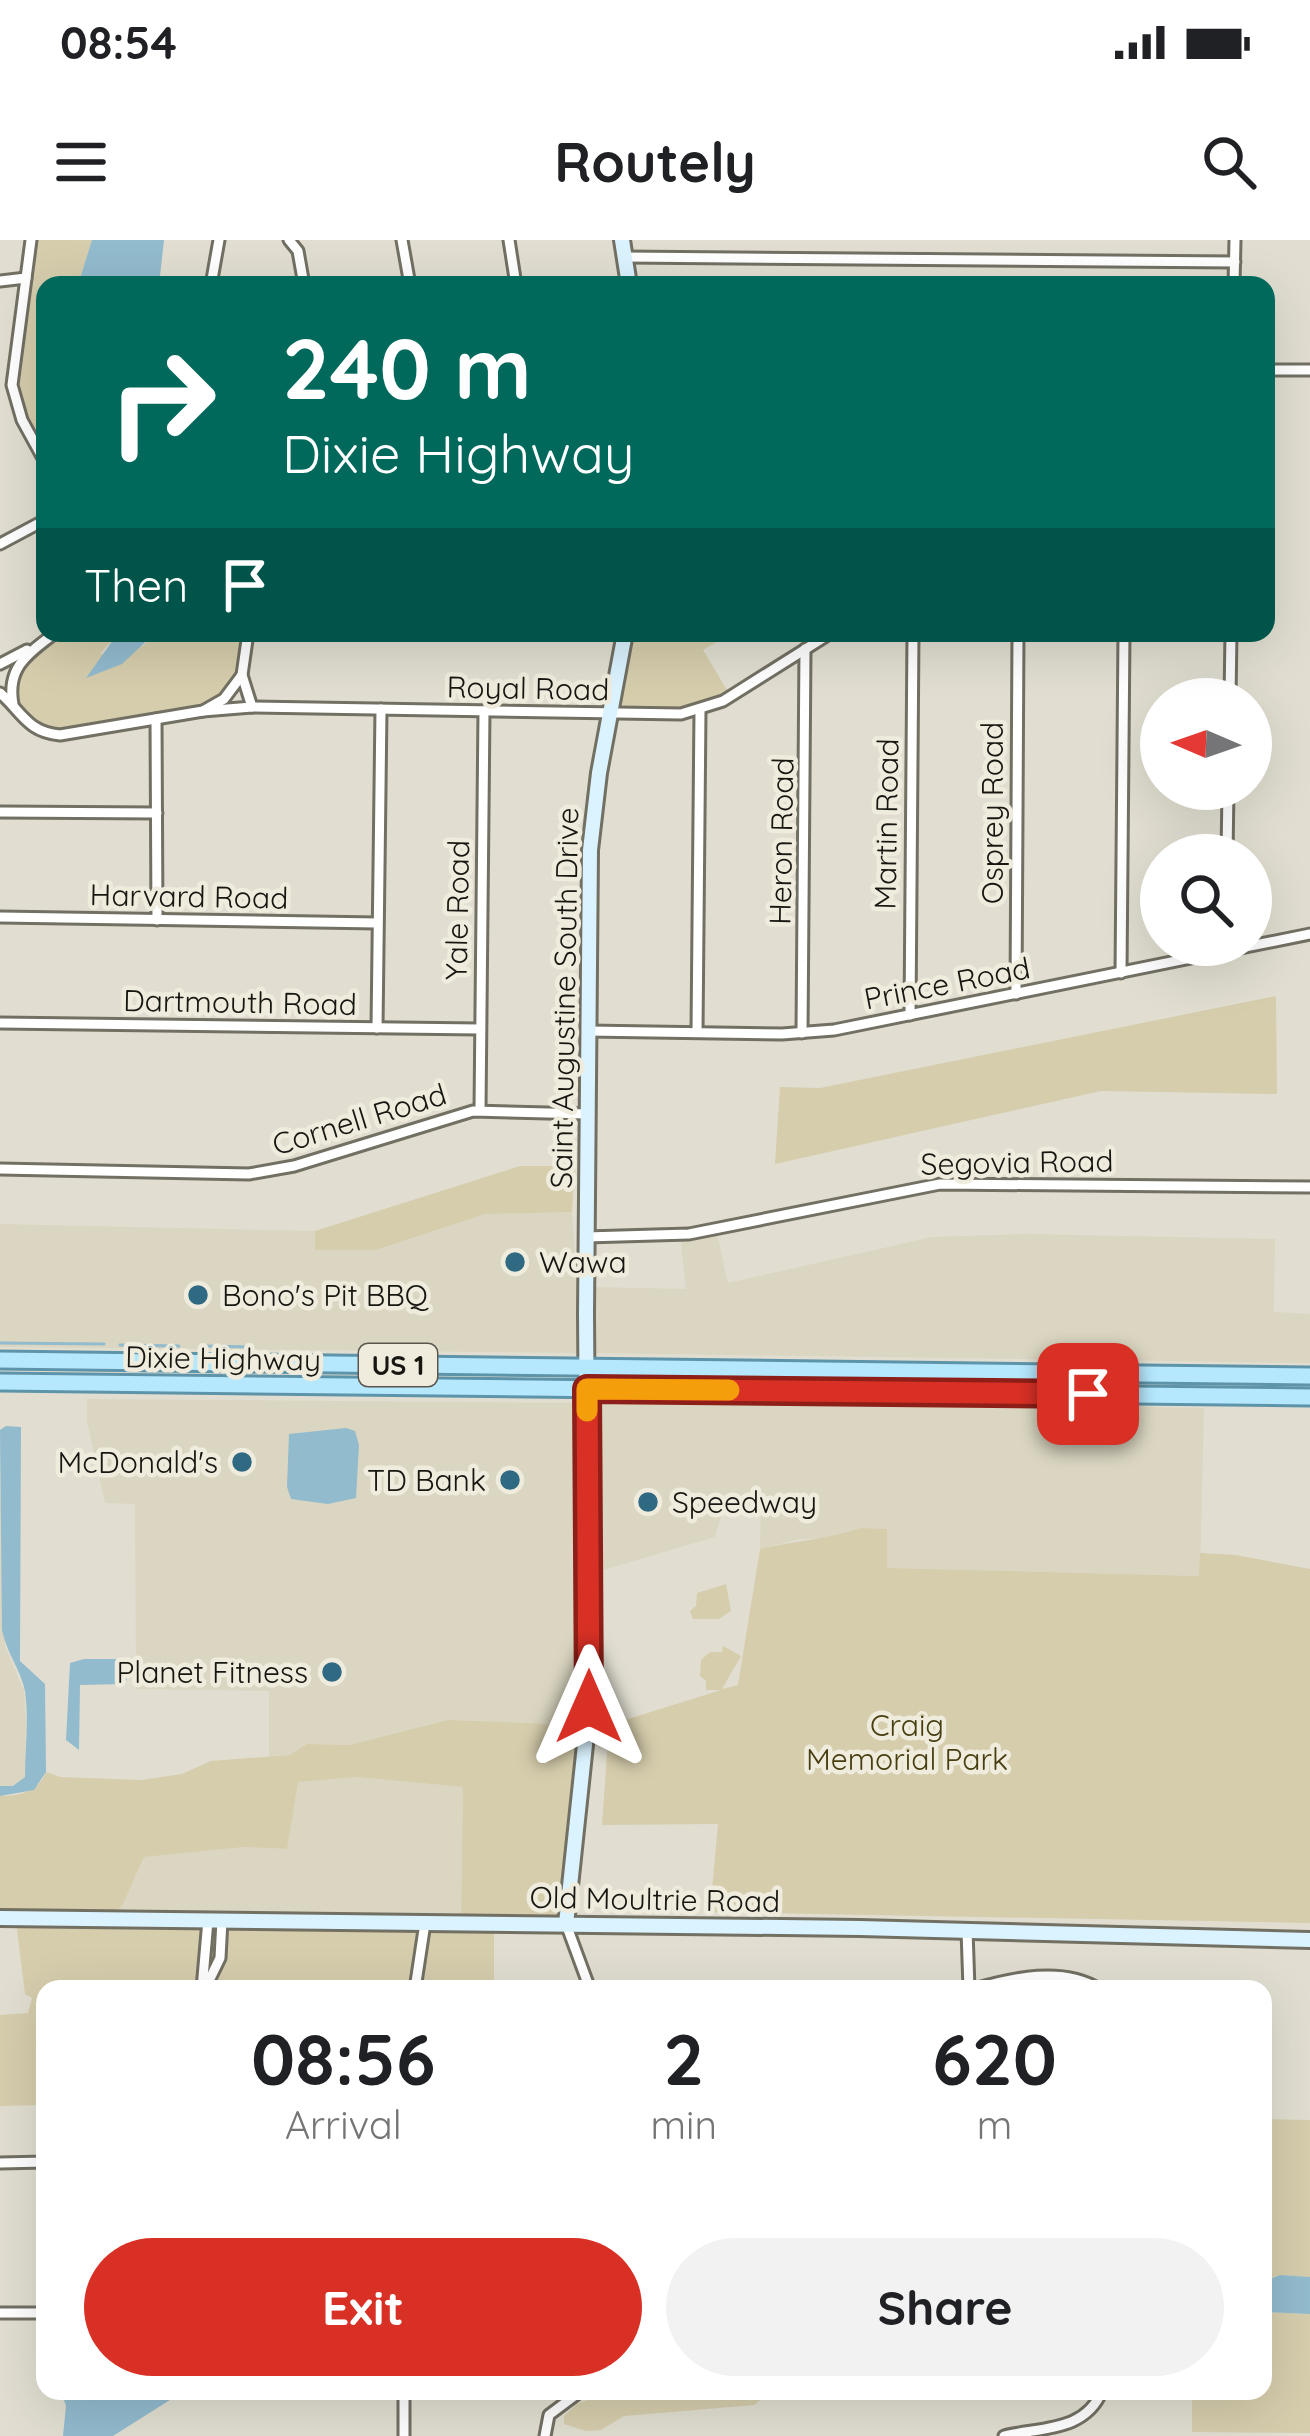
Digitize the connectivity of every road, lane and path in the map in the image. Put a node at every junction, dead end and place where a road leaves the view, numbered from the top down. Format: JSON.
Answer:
{"nodes":[{"id":1,"x":31,"y":240,"type":"edge"},
{"id":2,"x":220,"y":240,"type":"edge"},
{"id":3,"x":289,"y":240,"type":"edge"},
{"id":4,"x":403,"y":240,"type":"edge"},
{"id":5,"x":509,"y":240,"type":"edge"},
{"id":6,"x":622,"y":240,"type":"edge"},
{"id":7,"x":1235,"y":240,"type":"edge"},
{"id":8,"x":624,"y":257,"type":"junction"},
{"id":9,"x":1235,"y":262,"type":"junction"},
{"id":10,"x":213,"y":276,"type":"edge"},
{"id":11,"x":302,"y":276,"type":"edge"},
{"id":12,"x":409,"y":276,"type":"edge"},
{"id":13,"x":515,"y":276,"type":"edge"},
{"id":14,"x":627,"y":276,"type":"edge"},
{"id":15,"x":1234,"y":276,"type":"edge"},
{"id":16,"x":26,"y":278,"type":"junction"},
{"id":17,"x":0,"y":280,"type":"edge"},
{"id":18,"x":1275,"y":370,"type":"edge"},
{"id":19,"x":1310,"y":370,"type":"edge"},
{"id":20,"x":6,"y":386,"type":"edge"},
{"id":21,"x":36,"y":446,"type":"edge"},
{"id":22,"x":36,"y":525,"type":"edge"},
{"id":23,"x":0,"y":544,"type":"edge"},
{"id":24,"x":41,"y":642,"type":"edge"},
{"id":25,"x":247,"y":642,"type":"edge"},
{"id":26,"x":624,"y":642,"type":"edge"},
{"id":27,"x":816,"y":642,"type":"edge"},
{"id":28,"x":914,"y":642,"type":"edge"},
{"id":29,"x":1018,"y":642,"type":"edge"},
{"id":30,"x":1124,"y":642,"type":"edge"},
{"id":31,"x":1231,"y":642,"type":"edge"},
{"id":32,"x":38,"y":644,"type":"junction"},
{"id":33,"x":805,"y":649,"type":"junction"},
{"id":34,"x":0,"y":664,"type":"edge"},
{"id":35,"x":242,"y":675,"type":"junction"},
{"id":36,"x":1230,"y":678,"type":"edge"},
{"id":37,"x":0,"y":693,"type":"edge"},
{"id":38,"x":13,"y":705,"type":"junction"},
{"id":39,"x":252,"y":707,"type":"junction"},
{"id":40,"x":381,"y":709,"type":"junction"},
{"id":41,"x":203,"y":710,"type":"junction"},
{"id":42,"x":700,"y":710,"type":"junction"},
{"id":43,"x":484,"y":711,"type":"junction"},
{"id":44,"x":610,"y":713,"type":"junction"},
{"id":45,"x":156,"y":719,"type":"junction"},
{"id":46,"x":0,"y":812,"type":"edge"},
{"id":47,"x":157,"y":813,"type":"junction"},
{"id":48,"x":0,"y":917,"type":"edge"},
{"id":49,"x":157,"y":920,"type":"junction"},
{"id":50,"x":377,"y":923,"type":"junction"},
{"id":51,"x":1310,"y":934,"type":"edge"},
{"id":52,"x":1272,"y":940,"type":"edge"},
{"id":53,"x":1150,"y":966,"type":"edge"},
{"id":54,"x":1121,"y":973,"type":"junction"},
{"id":55,"x":1016,"y":994,"type":"junction"},
{"id":56,"x":910,"y":1015,"type":"junction"},
{"id":57,"x":0,"y":1023,"type":"edge"},
{"id":58,"x":377,"y":1028,"type":"junction"},
{"id":59,"x":479,"y":1029,"type":"junction"},
{"id":60,"x":588,"y":1031,"type":"junction"},
{"id":61,"x":697,"y":1032,"type":"junction"},
{"id":62,"x":802,"y":1034,"type":"junction"},
{"id":63,"x":480,"y":1110,"type":"junction"},
{"id":64,"x":587,"y":1114,"type":"junction"},
{"id":65,"x":0,"y":1169,"type":"edge"},
{"id":66,"x":1310,"y":1187,"type":"edge"},
{"id":67,"x":586,"y":1237,"type":"junction"},
{"id":68,"x":0,"y":1360,"type":"edge"},
{"id":69,"x":191,"y":1363,"type":"junction"},
{"id":70,"x":587,"y":1368,"type":"junction"},
{"id":71,"x":974,"y":1372,"type":"junction"},
{"id":72,"x":1310,"y":1376,"type":"edge"},
{"id":73,"x":0,"y":1382,"type":"edge"},
{"id":74,"x":191,"y":1384,"type":"junction"},
{"id":75,"x":587,"y":1389,"type":"junction"},
{"id":76,"x":973,"y":1393,"type":"junction"},
{"id":77,"x":1310,"y":1397,"type":"edge"},
{"id":78,"x":0,"y":1918,"type":"edge"},
{"id":79,"x":215,"y":1920,"type":"junction"},
{"id":80,"x":425,"y":1923,"type":"junction"},
{"id":81,"x":566,"y":1924,"type":"junction"},
{"id":82,"x":967,"y":1930,"type":"junction"},
{"id":83,"x":1310,"y":1940,"type":"edge"},
{"id":84,"x":209,"y":1980,"type":"edge"},
{"id":85,"x":417,"y":1980,"type":"edge"},
{"id":86,"x":587,"y":1980,"type":"edge"},
{"id":87,"x":970,"y":1980,"type":"edge"},
{"id":88,"x":1003,"y":1980,"type":"edge"},
{"id":89,"x":1083,"y":1980,"type":"edge"},
{"id":90,"x":0,"y":2162,"type":"edge"},
{"id":91,"x":36,"y":2162,"type":"edge"},
{"id":92,"x":0,"y":2313,"type":"edge"},
{"id":93,"x":36,"y":2313,"type":"edge"},
{"id":94,"x":404,"y":2400,"type":"edge"},
{"id":95,"x":569,"y":2400,"type":"edge"},
{"id":96,"x":1098,"y":2400,"type":"edge"},
{"id":97,"x":404,"y":2436,"type":"edge"},
{"id":98,"x":545,"y":2436,"type":"edge"},
{"id":99,"x":1004,"y":2436,"type":"edge"}],
"edges":[{"from":1,"to":16,"type":"street"},
{"from":2,"to":10,"type":"street"},
{"from":3,"to":11,"type":"street"},
{"from":4,"to":12,"type":"street"},
{"from":5,"to":13,"type":"street"},
{"from":6,"to":8,"type":"street"},
{"from":7,"to":9,"type":"street"},
{"from":8,"to":9,"type":"street"},
{"from":8,"to":14,"type":"street"},
{"from":9,"to":15,"type":"street"},
{"from":16,"to":17,"type":"street"},
{"from":16,"to":20,"type":"street"},
{"from":18,"to":19,"type":"street"},
{"from":20,"to":21,"type":"street"},
{"from":22,"to":23,"type":"street"},
{"from":24,"to":32,"type":"street"},
{"from":25,"to":35,"type":"street"},
{"from":26,"to":44,"type":"street","name":"Saint Augustine South Drive"},
{"from":27,"to":33,"type":"street","name":"Royal Road"},
{"from":28,"to":56,"type":"street","name":"Martin Road"},
{"from":29,"to":55,"type":"street","name":"Osprey Road"},
{"from":30,"to":54,"type":"street"},
{"from":31,"to":36,"type":"street"},
{"from":32,"to":34,"type":"street"},
{"from":32,"to":38,"type":"street"},
{"from":33,"to":42,"type":"street","name":"Royal Road"},
{"from":33,"to":62,"type":"street","name":"Heron Road"},
{"from":35,"to":39,"type":"street"},
{"from":35,"to":41,"type":"street"},
{"from":37,"to":38,"type":"street","name":"Royal Road"},
{"from":38,"to":45,"type":"street","name":"Royal Road"},
{"from":39,"to":40,"type":"street","name":"Royal Road"},
{"from":39,"to":41,"type":"street","name":"Royal Road"},
{"from":40,"to":43,"type":"street","name":"Royal Road"},
{"from":40,"to":50,"type":"street"},
{"from":41,"to":45,"type":"street","name":"Royal Road"},
{"from":42,"to":44,"type":"street","name":"Royal Road"},
{"from":42,"to":61,"type":"street"},
{"from":43,"to":44,"type":"street","name":"Royal Road"},
{"from":43,"to":59,"type":"street","name":"Yale Road"},
{"from":44,"to":60,"type":"street","name":"Saint Augustine South Drive"},
{"from":45,"to":47,"type":"street"},
{"from":46,"to":47,"type":"street"},
{"from":47,"to":49,"type":"street"},
{"from":48,"to":49,"type":"street","name":"Harvard Road"},
{"from":49,"to":50,"type":"street","name":"Harvard Road"},
{"from":50,"to":58,"type":"street"},
{"from":51,"to":52,"type":"street","name":"Prince Road"},
{"from":53,"to":54,"type":"street","name":"Prince Road"},
{"from":54,"to":55,"type":"street","name":"Prince Road"},
{"from":55,"to":56,"type":"street","name":"Prince Road"},
{"from":56,"to":62,"type":"street","name":"Prince Road"},
{"from":57,"to":58,"type":"street","name":"Dartmouth Road"},
{"from":58,"to":59,"type":"street","name":"Dartmouth Road"},
{"from":59,"to":63,"type":"street","name":"Yale Road"},
{"from":60,"to":61,"type":"street","name":"Prince Road"},
{"from":60,"to":64,"type":"street","name":"Saint Augustine South Drive"},
{"from":61,"to":62,"type":"street","name":"Prince Road"},
{"from":63,"to":64,"type":"street","name":"Cornell Road"},
{"from":63,"to":65,"type":"street","name":"Cornell Road"},
{"from":64,"to":67,"type":"street","name":"Saint Augustine South Drive"},
{"from":66,"to":67,"type":"street","name":"Segovia Road"},
{"from":67,"to":70,"type":"street","name":"Saint Augustine South Drive"},
{"from":68,"to":69,"type":"main road","name":"Dixie Highway","number":"US 1"},
{"from":69,"to":70,"type":"main road","name":"Dixie Highway","number":"US 1"},
{"from":69,"to":74,"type":"street"},
{"from":70,"to":71,"type":"main road","name":"Dixie Highway","number":"US 1"},
{"from":70,"to":75,"type":"street","name":"Saint Augustine South Drive"},
{"from":71,"to":72,"type":"main road","number":"US 1"},
{"from":71,"to":76,"type":"main road"},
{"from":73,"to":74,"type":"main road","name":"Dixie Highway","number":"US 1"},
{"from":74,"to":75,"type":"main road","name":"Dixie Highway","number":"US 1"},
{"from":75,"to":76,"type":"main road","name":"Dixie Highway","number":"US 1"},
{"from":75,"to":81,"type":"street","name":"Saint Augustine South Drive"},
{"from":76,"to":77,"type":"main road","name":"Dixie Highway","number":"US 1"},
{"from":78,"to":79,"type":"street","name":"Old Moultrie Road"},
{"from":79,"to":80,"type":"street","name":"Old Moultrie Road"},
{"from":79,"to":84,"type":"street"},
{"from":80,"to":81,"type":"street","name":"Old Moultrie Road"},
{"from":80,"to":85,"type":"street"},
{"from":81,"to":82,"type":"street","name":"Old Moultrie Road"},
{"from":81,"to":86,"type":"street"},
{"from":82,"to":83,"type":"street","name":"Old Moultrie Road"},
{"from":82,"to":87,"type":"street"},
{"from":88,"to":89,"type":"street"},
{"from":90,"to":91,"type":"street"},
{"from":92,"to":93,"type":"street"},
{"from":94,"to":97,"type":"street"},
{"from":95,"to":98,"type":"street"},
{"from":96,"to":99,"type":"street"}]}
